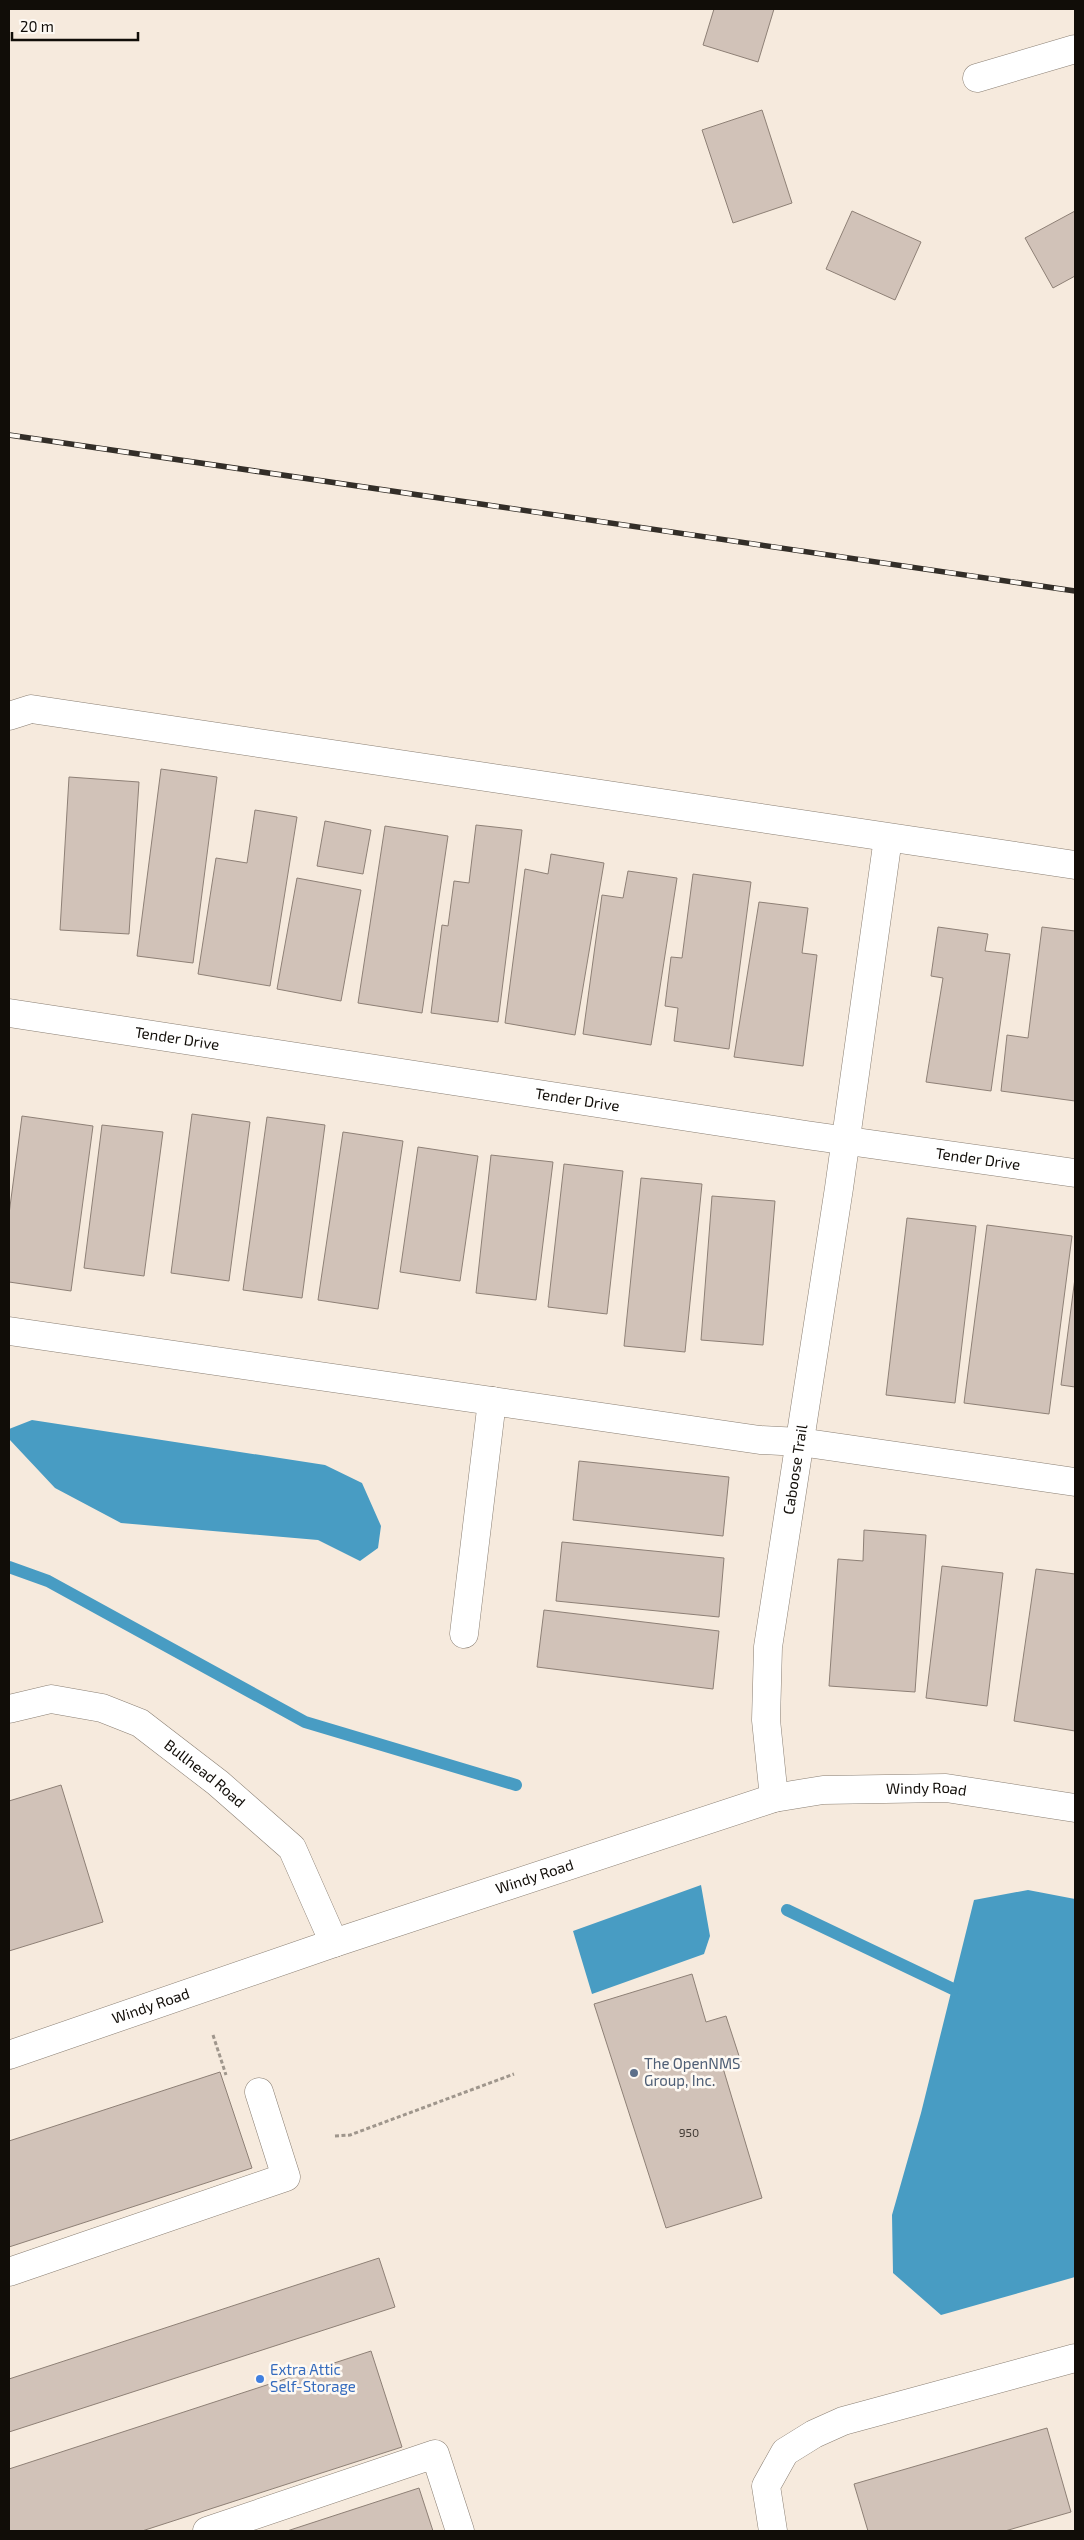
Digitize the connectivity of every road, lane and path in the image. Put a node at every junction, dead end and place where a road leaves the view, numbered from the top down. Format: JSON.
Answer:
{"nodes":[{"id":1,"x":1075,"y":49,"type":"edge"},
{"id":2,"x":977,"y":78,"type":"dead end"},
{"id":3,"x":9,"y":716,"type":"edge"},
{"id":4,"x":888,"y":838,"type":"junction"},
{"id":5,"x":1075,"y":865,"type":"edge"},
{"id":6,"x":9,"y":1013,"type":"edge"},
{"id":7,"x":846,"y":1141,"type":"junction"},
{"id":8,"x":1075,"y":1173,"type":"edge"},
{"id":9,"x":9,"y":1331,"type":"edge"},
{"id":10,"x":492,"y":1401,"type":"junction"},
{"id":11,"x":800,"y":1442,"type":"junction"},
{"id":12,"x":1075,"y":1482,"type":"edge"},
{"id":13,"x":464,"y":1634,"type":"dead end"},
{"id":14,"x":9,"y":1709,"type":"edge"},
{"id":15,"x":774,"y":1798,"type":"junction"},
{"id":16,"x":1075,"y":1808,"type":"edge"},
{"id":17,"x":334,"y":1943,"type":"junction"},
{"id":18,"x":9,"y":2055,"type":"edge"},
{"id":19,"x":514,"y":2074,"type":"dead end"},
{"id":20,"x":259,"y":2092,"type":"dead end"},
{"id":21,"x":335,"y":2136,"type":"dead end"},
{"id":22,"x":9,"y":2272,"type":"edge"},
{"id":23,"x":1075,"y":2358,"type":"edge"},
{"id":24,"x":207,"y":2531,"type":"edge"},
{"id":25,"x":460,"y":2531,"type":"edge"},
{"id":26,"x":773,"y":2531,"type":"edge"}],
"edges":[{"from":1,"to":2,"type":"street"},
{"from":3,"to":4,"type":"street"},
{"from":4,"to":5,"type":"street"},
{"from":4,"to":7,"type":"street","name":"Caboose Trail"},
{"from":6,"to":7,"type":"street","name":"Tender Drive"},
{"from":7,"to":8,"type":"street","name":"Tender Drive"},
{"from":7,"to":11,"type":"street","name":"Caboose Trail"},
{"from":9,"to":10,"type":"street"},
{"from":10,"to":11,"type":"street"},
{"from":10,"to":13,"type":"street"},
{"from":11,"to":12,"type":"street"},
{"from":11,"to":15,"type":"street","name":"Caboose Trail"},
{"from":14,"to":17,"type":"street","name":"Bullhead Road"},
{"from":15,"to":16,"type":"street","name":"Windy Road"},
{"from":15,"to":17,"type":"street","name":"Windy Road"},
{"from":17,"to":18,"type":"street","name":"Windy Road"},
{"from":19,"to":21,"type":"path"},
{"from":20,"to":22,"type":"street"},
{"from":23,"to":26,"type":"street"},
{"from":24,"to":25,"type":"street"}]}
